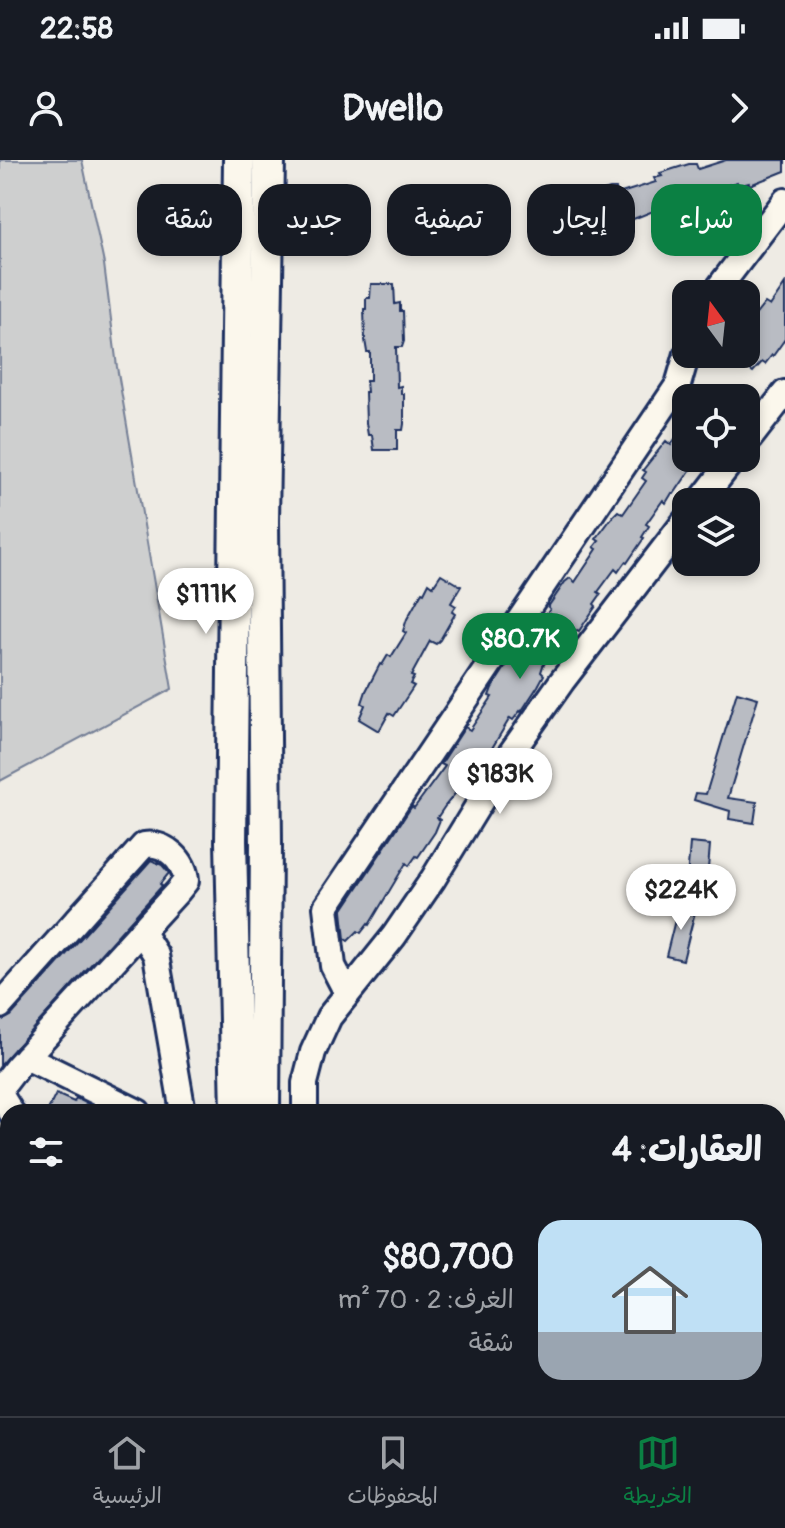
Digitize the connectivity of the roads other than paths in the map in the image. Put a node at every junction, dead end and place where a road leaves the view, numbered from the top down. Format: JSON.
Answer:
{"nodes":[{"id":1,"x":239,"y":160,"type":"edge"},
{"id":2,"x":269,"y":160,"type":"edge"},
{"id":3,"x":785,"y":201,"type":"edge"},
{"id":4,"x":725,"y":280,"type":"edge"},
{"id":5,"x":683,"y":368,"type":"edge"},
{"id":6,"x":785,"y":393,"type":"edge"},
{"id":7,"x":760,"y":425,"type":"edge"},
{"id":8,"x":723,"y":472,"type":"edge"},
{"id":9,"x":711,"y":488,"type":"edge"},
{"id":10,"x":672,"y":538,"type":"edge"},
{"id":11,"x":141,"y":931,"type":"junction"},
{"id":12,"x":347,"y":993,"type":"junction"},
{"id":13,"x":0,"y":1006,"type":"edge"},
{"id":14,"x":26,"y":1057,"type":"junction"},
{"id":15,"x":0,"y":1087,"type":"edge"},
{"id":16,"x":122,"y":1104,"type":"edge"},
{"id":17,"x":182,"y":1104,"type":"edge"},
{"id":18,"x":237,"y":1104,"type":"edge"},
{"id":19,"x":264,"y":1104,"type":"edge"},
{"id":20,"x":305,"y":1104,"type":"edge"}],
"edges":[{"from":1,"to":18,"type":"main road"},
{"from":2,"to":19,"type":"main road"},
{"from":3,"to":4,"type":"street"},
{"from":5,"to":12,"type":"street"},
{"from":6,"to":7,"type":"street"},
{"from":8,"to":9,"type":"street"},
{"from":10,"to":12,"type":"street"},
{"from":11,"to":13,"type":"street"},
{"from":11,"to":14,"type":"street"},
{"from":11,"to":17,"type":"street"},
{"from":12,"to":20,"type":"street"},
{"from":14,"to":15,"type":"street"},
{"from":14,"to":16,"type":"street"}]}
